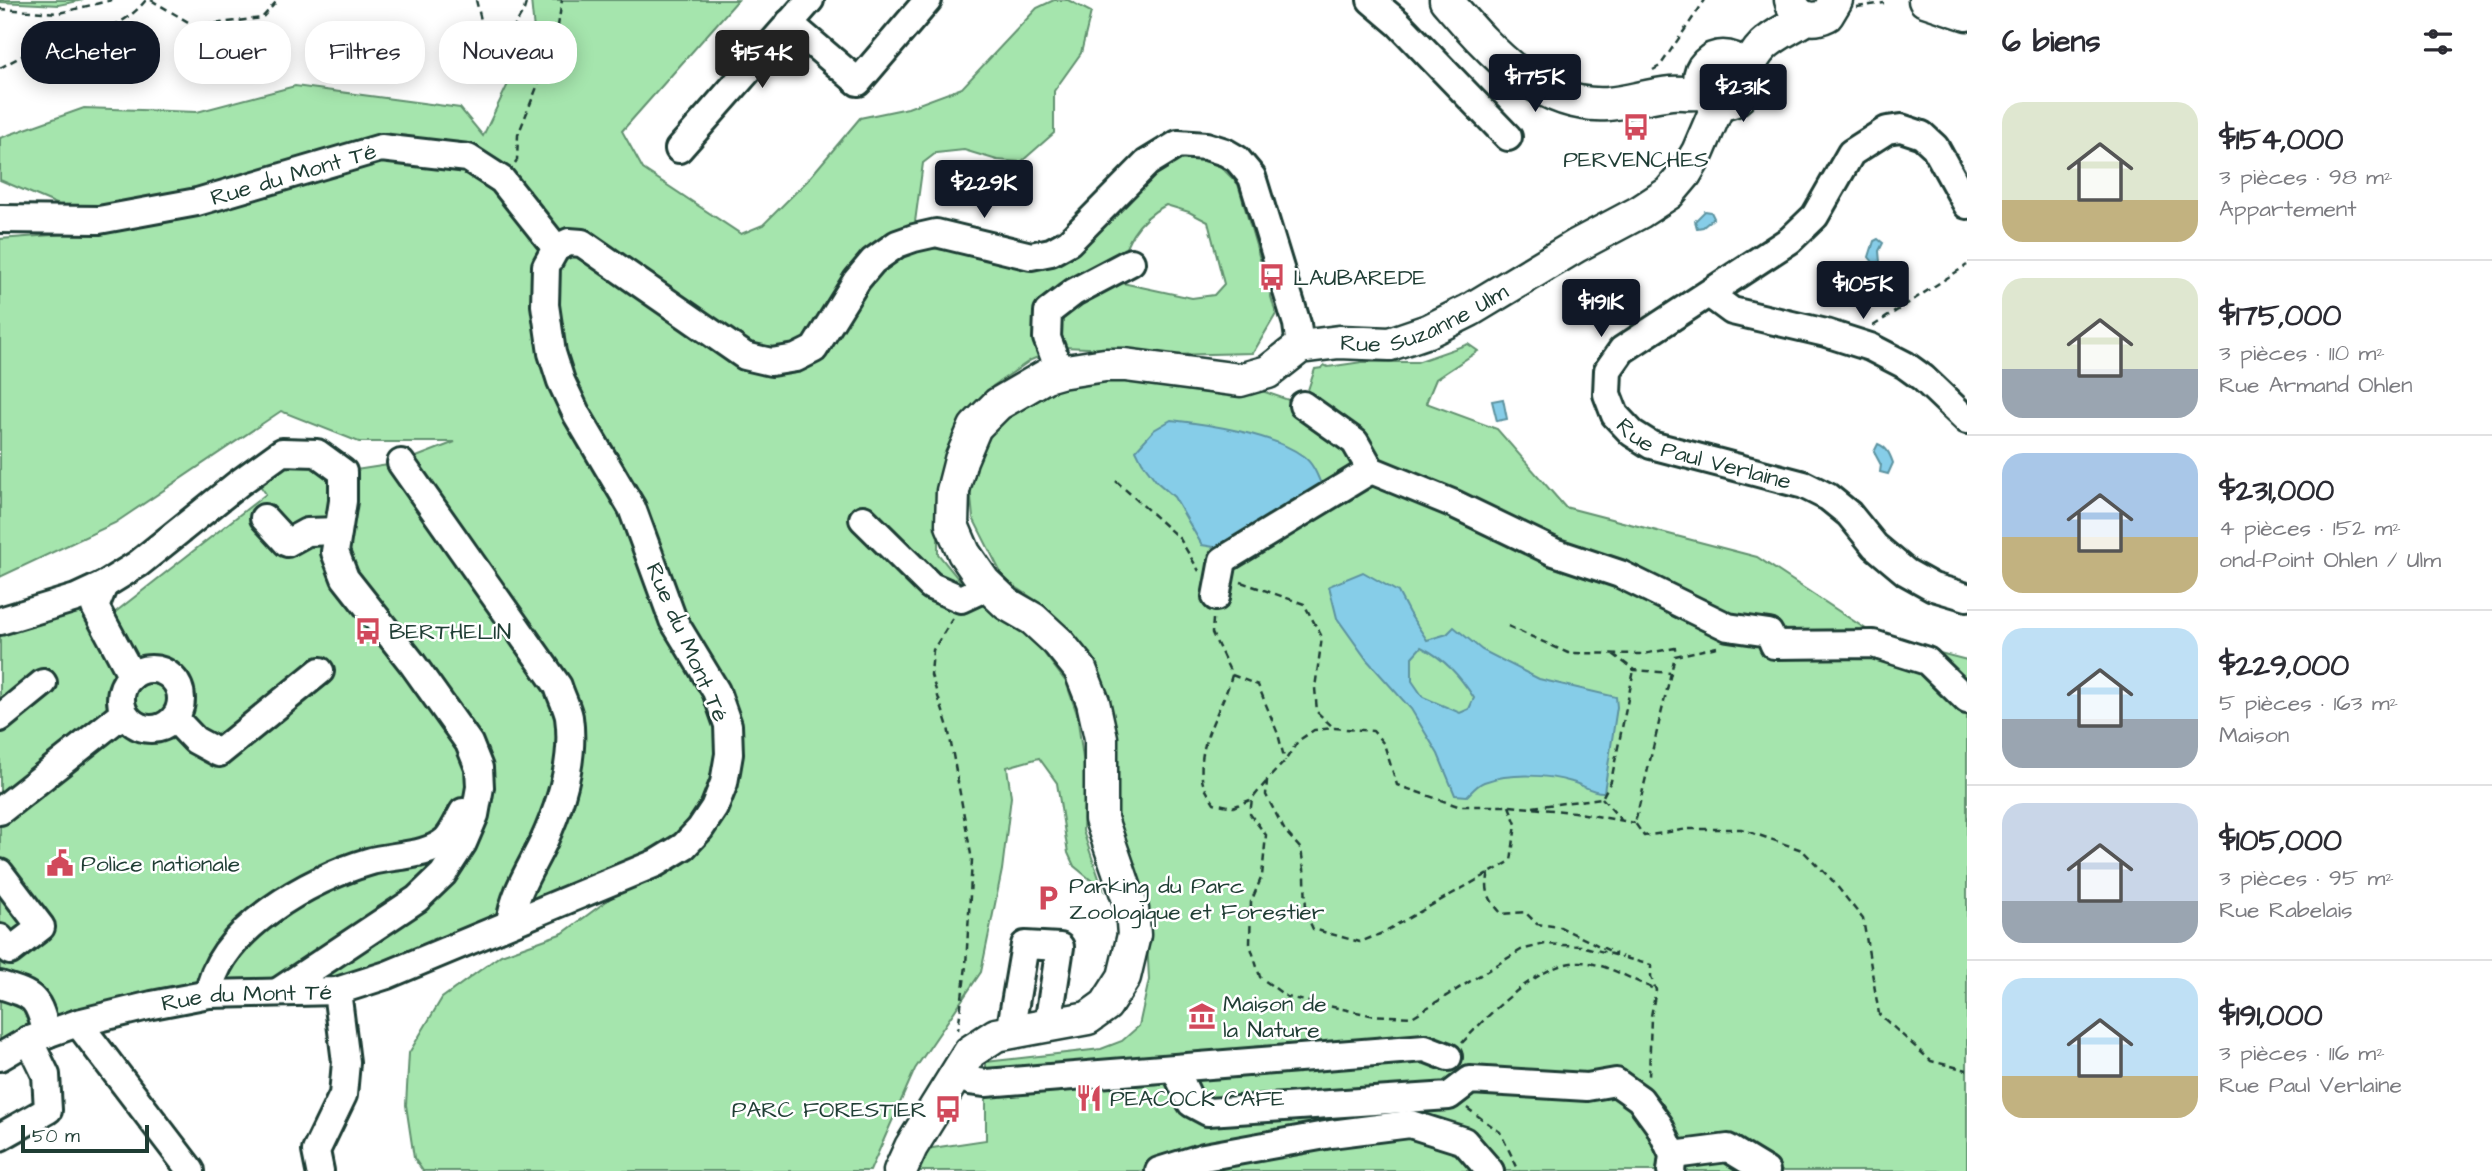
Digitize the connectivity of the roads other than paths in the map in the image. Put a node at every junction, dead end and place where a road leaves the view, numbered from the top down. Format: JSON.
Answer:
{"nodes":[{"id":1,"x":810,"y":0,"type":"edge"},
{"id":2,"x":928,"y":0,"type":"edge"},
{"id":3,"x":1371,"y":0,"type":"edge"},
{"id":4,"x":1446,"y":0,"type":"edge"},
{"id":5,"x":1925,"y":0,"type":"edge"},
{"id":6,"x":1961,"y":0,"type":"edge"},
{"id":7,"x":1844,"y":1,"type":"edge"},
{"id":8,"x":1967,"y":3,"type":"edge"},
{"id":9,"x":1796,"y":8,"type":"edge"},
{"id":10,"x":1967,"y":14,"type":"edge"},
{"id":11,"x":789,"y":23,"type":"junction"},
{"id":12,"x":1737,"y":67,"type":"junction"},
{"id":13,"x":1708,"y":90,"type":"junction"},
{"id":14,"x":1508,"y":137,"type":"dead end"},
{"id":15,"x":679,"y":149,"type":"dead end"},
{"id":16,"x":1967,"y":205,"type":"edge"},
{"id":17,"x":0,"y":219,"type":"edge"},
{"id":18,"x":556,"y":248,"type":"junction"},
{"id":19,"x":1131,"y":262,"type":"dead end"},
{"id":20,"x":1709,"y":294,"type":"junction"},
{"id":21,"x":1300,"y":347,"type":"junction"},
{"id":22,"x":1060,"y":372,"type":"junction"},
{"id":23,"x":1303,"y":405,"type":"dead end"},
{"id":24,"x":1967,"y":420,"type":"edge"},
{"id":25,"x":401,"y":463,"type":"dead end"},
{"id":26,"x":1371,"y":470,"type":"junction"},
{"id":27,"x":264,"y":518,"type":"dead end"},
{"id":28,"x":863,"y":519,"type":"dead end"},
{"id":29,"x":338,"y":531,"type":"junction"},
{"id":30,"x":104,"y":585,"type":"junction"},
{"id":31,"x":989,"y":586,"type":"junction"},
{"id":32,"x":1218,"y":586,"type":"road end"},
{"id":33,"x":1967,"y":597,"type":"edge"},
{"id":34,"x":0,"y":621,"type":"edge"},
{"id":35,"x":320,"y":671,"type":"dead end"},
{"id":36,"x":132,"y":676,"type":"junction"},
{"id":37,"x":43,"y":682,"type":"dead end"},
{"id":38,"x":1967,"y":700,"type":"edge"},
{"id":39,"x":124,"y":713,"type":"junction"},
{"id":40,"x":0,"y":718,"type":"edge"},
{"id":41,"x":175,"y":719,"type":"junction"},
{"id":42,"x":480,"y":788,"type":"junction"},
{"id":43,"x":0,"y":811,"type":"edge"},
{"id":44,"x":0,"y":873,"type":"edge"},
{"id":45,"x":510,"y":923,"type":"junction"},
{"id":46,"x":0,"y":938,"type":"edge"},
{"id":47,"x":0,"y":985,"type":"edge"},
{"id":48,"x":279,"y":991,"type":"junction"},
{"id":49,"x":337,"y":991,"type":"junction"},
{"id":50,"x":209,"y":994,"type":"junction"},
{"id":51,"x":78,"y":1023,"type":"junction"},
{"id":52,"x":1048,"y":1026,"type":"junction"},
{"id":53,"x":1010,"y":1033,"type":"junction"},
{"id":54,"x":38,"y":1037,"type":"junction"},
{"id":55,"x":0,"y":1057,"type":"edge"},
{"id":56,"x":1448,"y":1057,"type":"road end"},
{"id":57,"x":1175,"y":1069,"type":"junction"},
{"id":58,"x":956,"y":1072,"type":"junction"},
{"id":59,"x":0,"y":1137,"type":"edge"},
{"id":60,"x":1672,"y":1163,"type":"edge"},
{"id":61,"x":191,"y":1171,"type":"edge"},
{"id":62,"x":320,"y":1171,"type":"edge"},
{"id":63,"x":900,"y":1171,"type":"edge"},
{"id":64,"x":1159,"y":1171,"type":"edge"},
{"id":65,"x":1490,"y":1171,"type":"edge"},
{"id":66,"x":1766,"y":1171,"type":"edge"}],
"edges":[{"from":1,"to":11,"type":"street"},
{"from":2,"to":11,"type":"street"},
{"from":3,"to":14,"type":"street"},
{"from":4,"to":13,"type":"main road"},
{"from":5,"to":10,"type":"main road"},
{"from":6,"to":8,"type":"main road"},
{"from":7,"to":9,"type":"main road"},
{"from":9,"to":12,"type":"main road"},
{"from":11,"to":15,"type":"street"},
{"from":12,"to":13,"type":"main road"},
{"from":12,"to":13,"type":"main road"},
{"from":13,"to":21,"type":"main road","name":"Rue Suzanne Ulm"},
{"from":16,"to":20,"type":"street","name":"Rue Paul Verlaine"},
{"from":17,"to":18,"type":"street","name":"Rue du Mont Té"},
{"from":18,"to":21,"type":"street"},
{"from":18,"to":45,"type":"street","name":"Rue du Mont Té"},
{"from":19,"to":22,"type":"street"},
{"from":20,"to":24,"type":"street"},
{"from":20,"to":33,"type":"street","name":"Rue Paul Verlaine"},
{"from":21,"to":22,"type":"main road"},
{"from":22,"to":31,"type":"main road"},
{"from":23,"to":26,"type":"street"},
{"from":25,"to":45,"type":"street"},
{"from":26,"to":32,"type":"street"},
{"from":26,"to":38,"type":"street"},
{"from":27,"to":29,"type":"street"},
{"from":28,"to":31,"type":"street"},
{"from":29,"to":30,"type":"street"},
{"from":29,"to":42,"type":"street"},
{"from":30,"to":34,"type":"street"},
{"from":30,"to":36,"type":"street"},
{"from":31,"to":52,"type":"main road"},
{"from":35,"to":41,"type":"street"},
{"from":36,"to":39,"type":"street"},
{"from":36,"to":41,"type":"street"},
{"from":37,"to":40,"type":"street"},
{"from":39,"to":41,"type":"street"},
{"from":39,"to":43,"type":"street"},
{"from":42,"to":48,"type":"street"},
{"from":42,"to":50,"type":"street"},
{"from":44,"to":46,"type":"street"},
{"from":45,"to":49,"type":"street","name":"Rue du Mont Té"},
{"from":47,"to":54,"type":"street"},
{"from":48,"to":49,"type":"street","name":"Rue du Mont Té"},
{"from":48,"to":50,"type":"street","name":"Rue du Mont Té"},
{"from":49,"to":62,"type":"street"},
{"from":50,"to":51,"type":"street","name":"Rue du Mont Té"},
{"from":51,"to":54,"type":"street","name":"Rue du Mont Té"},
{"from":51,"to":61,"type":"street"},
{"from":52,"to":53,"type":"main road"},
{"from":52,"to":53,"type":"street"},
{"from":53,"to":58,"type":"main road"},
{"from":54,"to":55,"type":"street","name":"Rue du Mont Té"},
{"from":54,"to":59,"type":"street"},
{"from":56,"to":57,"type":"street"},
{"from":57,"to":58,"type":"street"},
{"from":57,"to":60,"type":"street"},
{"from":58,"to":63,"type":"main road"},
{"from":60,"to":66,"type":"street"},
{"from":64,"to":65,"type":"street"}]}
